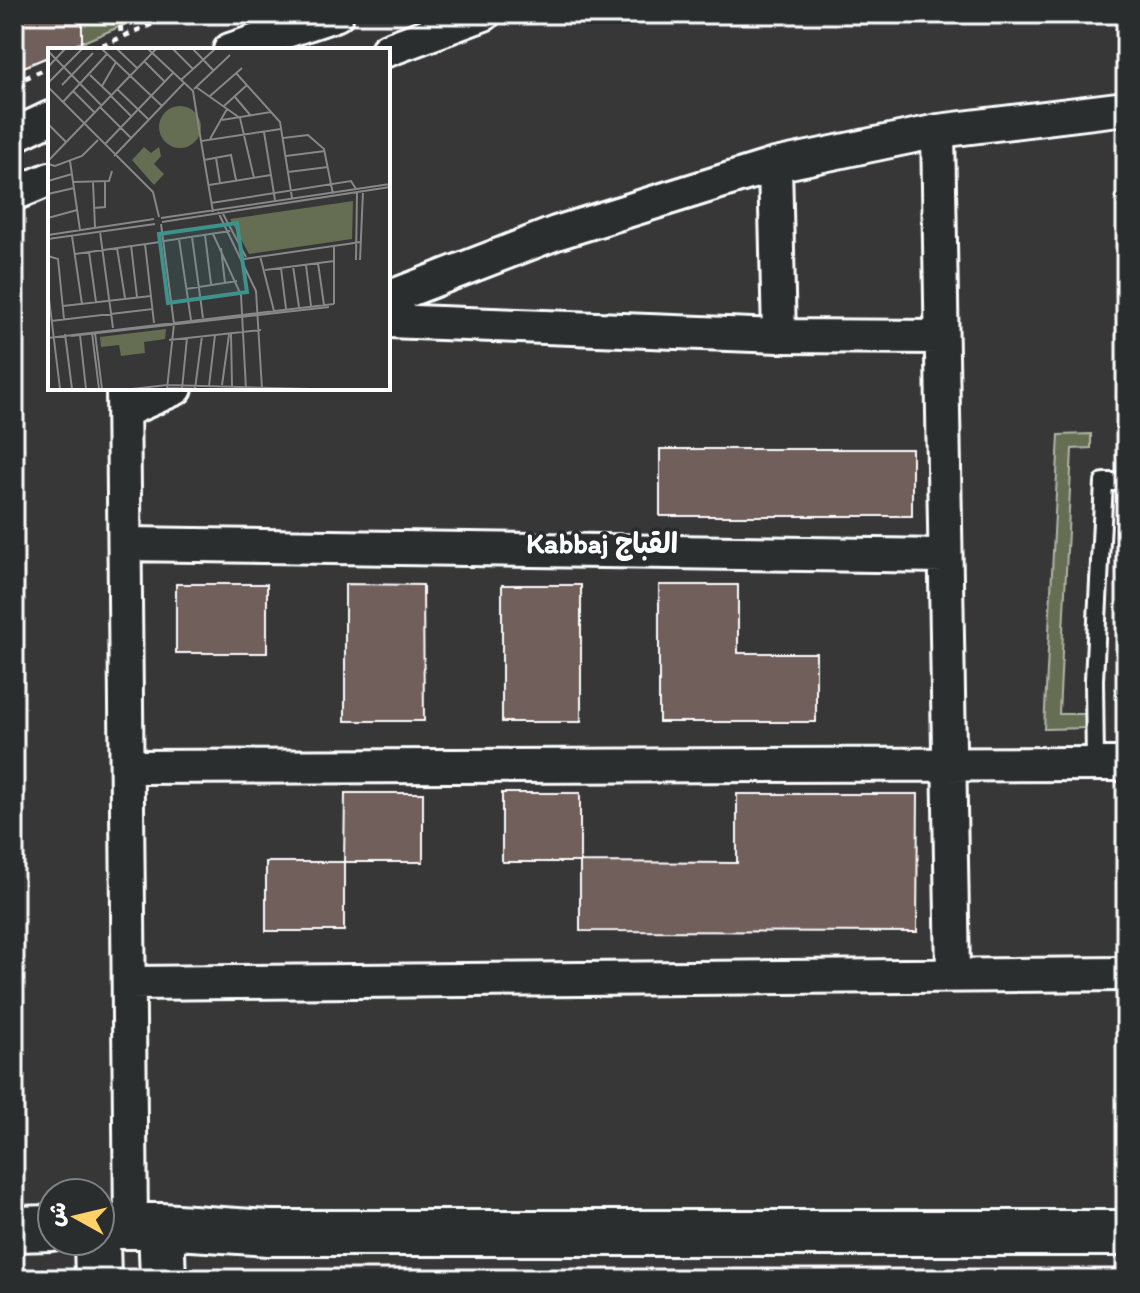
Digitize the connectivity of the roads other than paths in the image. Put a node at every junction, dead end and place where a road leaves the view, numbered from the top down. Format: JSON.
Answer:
{"nodes":[{"id":1,"x":337,"y":14,"type":"edge"},
{"id":2,"x":484,"y":14,"type":"edge"},
{"id":3,"x":236,"y":48,"type":"edge"},
{"id":4,"x":390,"y":49,"type":"edge"},
{"id":5,"x":1126,"y":108,"type":"edge"},
{"id":6,"x":48,"y":119,"type":"edge"},
{"id":7,"x":938,"y":131,"type":"junction"},
{"id":8,"x":14,"y":135,"type":"edge"},
{"id":9,"x":775,"y":165,"type":"junction"},
{"id":10,"x":48,"y":180,"type":"edge"},
{"id":11,"x":14,"y":194,"type":"edge"},
{"id":12,"x":390,"y":297,"type":"edge"},
{"id":13,"x":390,"y":321,"type":"edge"},
{"id":14,"x":779,"y":336,"type":"junction"},
{"id":15,"x":941,"y":337,"type":"junction"},
{"id":16,"x":167,"y":390,"type":"edge"},
{"id":17,"x":124,"y":400,"type":"edge"},
{"id":18,"x":1126,"y":482,"type":"edge"},
{"id":19,"x":126,"y":544,"type":"junction"},
{"id":20,"x":945,"y":556,"type":"junction"},
{"id":21,"x":950,"y":764,"type":"junction"},
{"id":22,"x":1110,"y":764,"type":"edge"},
{"id":23,"x":127,"y":767,"type":"junction"},
{"id":24,"x":953,"y":973,"type":"junction"},
{"id":25,"x":1126,"y":974,"type":"edge"},
{"id":26,"x":129,"y":983,"type":"junction"},
{"id":27,"x":36,"y":1228,"type":"edge"},
{"id":28,"x":14,"y":1229,"type":"edge"},
{"id":29,"x":122,"y":1230,"type":"edge"},
{"id":30,"x":1126,"y":1233,"type":"edge"},
{"id":31,"x":98,"y":1279,"type":"edge"},
{"id":32,"x":163,"y":1279,"type":"edge"}],
"edges":[{"from":1,"to":3,"type":"street"},
{"from":2,"to":4,"type":"street"},
{"from":5,"to":7,"type":"street"},
{"from":6,"to":8,"type":"street"},
{"from":7,"to":9,"type":"street"},
{"from":7,"to":15,"type":"street"},
{"from":9,"to":12,"type":"street"},
{"from":9,"to":14,"type":"street"},
{"from":10,"to":11,"type":"street"},
{"from":13,"to":14,"type":"street"},
{"from":14,"to":15,"type":"street"},
{"from":15,"to":20,"type":"street"},
{"from":16,"to":17,"type":"street"},
{"from":17,"to":19,"type":"street"},
{"from":18,"to":22,"type":"lane"},
{"from":19,"to":20,"type":"street"},
{"from":19,"to":23,"type":"street"},
{"from":20,"to":21,"type":"street"},
{"from":21,"to":22,"type":"street"},
{"from":21,"to":23,"type":"street"},
{"from":21,"to":24,"type":"street"},
{"from":23,"to":26,"type":"street"},
{"from":24,"to":25,"type":"street"},
{"from":24,"to":26,"type":"street"},
{"from":26,"to":29,"type":"street"},
{"from":27,"to":28,"type":"main road"},
{"from":29,"to":30,"type":"main road"},
{"from":29,"to":31,"type":"main road"},
{"from":29,"to":32,"type":"main road"}]}
